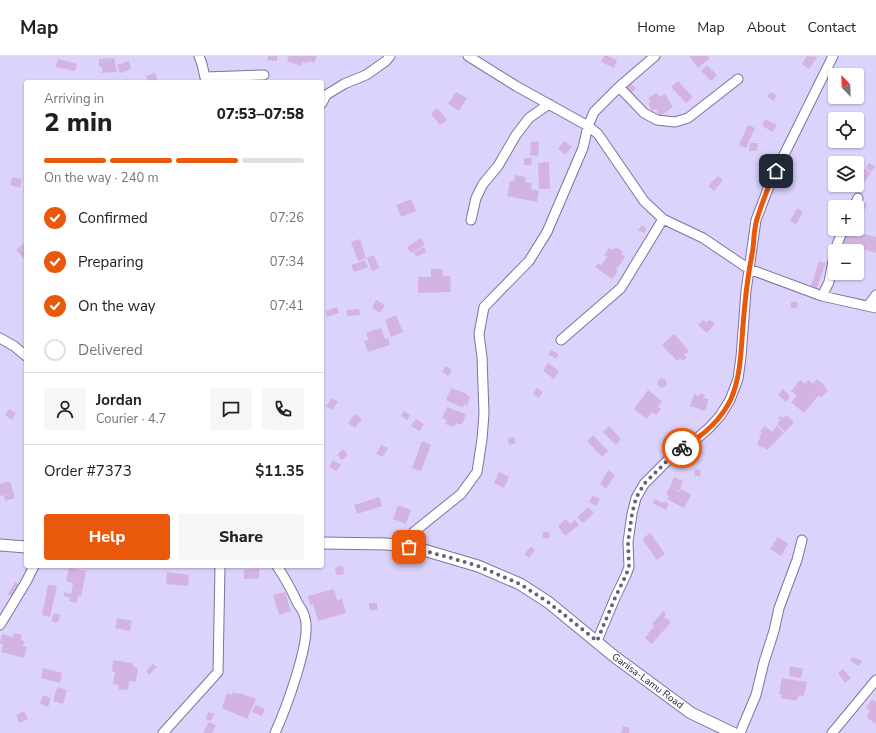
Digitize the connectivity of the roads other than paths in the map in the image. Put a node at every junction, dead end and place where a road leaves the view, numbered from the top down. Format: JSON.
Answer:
{"nodes":[{"id":1,"x":199,"y":56,"type":"edge"},
{"id":2,"x":390,"y":56,"type":"edge"},
{"id":3,"x":468,"y":56,"type":"edge"},
{"id":4,"x":655,"y":56,"type":"edge"},
{"id":5,"x":833,"y":56,"type":"edge"},
{"id":6,"x":264,"y":74,"type":"dead end"},
{"id":7,"x":206,"y":79,"type":"edge"},
{"id":8,"x":738,"y":79,"type":"dead end"},
{"id":9,"x":618,"y":86,"type":"junction"},
{"id":10,"x":324,"y":97,"type":"edge"},
{"id":11,"x":549,"y":104,"type":"junction"},
{"id":12,"x":588,"y":126,"type":"junction"},
{"id":13,"x":663,"y":219,"type":"junction"},
{"id":14,"x":471,"y":220,"type":"dead end"},
{"id":15,"x":840,"y":236,"type":"edge"},
{"id":16,"x":749,"y":269,"type":"junction"},
{"id":17,"x":876,"y":295,"type":"edge"},
{"id":18,"x":822,"y":296,"type":"junction"},
{"id":19,"x":872,"y":307,"type":"edge"},
{"id":20,"x":0,"y":338,"type":"edge"},
{"id":21,"x":561,"y":340,"type":"dead end"},
{"id":22,"x":24,"y":354,"type":"edge"},
{"id":23,"x":802,"y":540,"type":"dead end"},
{"id":24,"x":324,"y":544,"type":"edge"},
{"id":25,"x":0,"y":545,"type":"edge"},
{"id":26,"x":401,"y":545,"type":"junction"},
{"id":27,"x":24,"y":547,"type":"edge"},
{"id":28,"x":33,"y":568,"type":"edge"},
{"id":29,"x":220,"y":568,"type":"edge"},
{"id":30,"x":279,"y":568,"type":"edge"},
{"id":31,"x":0,"y":626,"type":"edge"},
{"id":32,"x":597,"y":641,"type":"junction"},
{"id":33,"x":876,"y":680,"type":"edge"},
{"id":34,"x":163,"y":733,"type":"edge"},
{"id":35,"x":275,"y":733,"type":"edge"},
{"id":36,"x":733,"y":733,"type":"edge"},
{"id":37,"x":740,"y":733,"type":"edge"},
{"id":38,"x":832,"y":733,"type":"edge"}],
"edges":[{"from":1,"to":7,"type":"street"},
{"from":2,"to":10,"type":"street"},
{"from":3,"to":11,"type":"street"},
{"from":4,"to":9,"type":"street"},
{"from":5,"to":16,"type":"street"},
{"from":6,"to":7,"type":"street"},
{"from":8,"to":9,"type":"street"},
{"from":9,"to":12,"type":"street"},
{"from":11,"to":12,"type":"street"},
{"from":11,"to":14,"type":"street"},
{"from":12,"to":13,"type":"street"},
{"from":12,"to":26,"type":"street"},
{"from":13,"to":16,"type":"street"},
{"from":13,"to":21,"type":"street"},
{"from":15,"to":18,"type":"street"},
{"from":16,"to":18,"type":"street"},
{"from":16,"to":32,"type":"street"},
{"from":17,"to":19,"type":"street"},
{"from":18,"to":19,"type":"street"},
{"from":20,"to":22,"type":"street"},
{"from":23,"to":37,"type":"street"},
{"from":24,"to":26,"type":"street","name":"Gariisa-Lamu Road"},
{"from":25,"to":27,"type":"street"},
{"from":26,"to":32,"type":"street","name":"Gariisa-Lamu Road"},
{"from":28,"to":31,"type":"street"},
{"from":29,"to":34,"type":"street"},
{"from":30,"to":35,"type":"street"},
{"from":32,"to":36,"type":"street","name":"Gariisa-Lamu Road"},
{"from":33,"to":38,"type":"street"}]}
